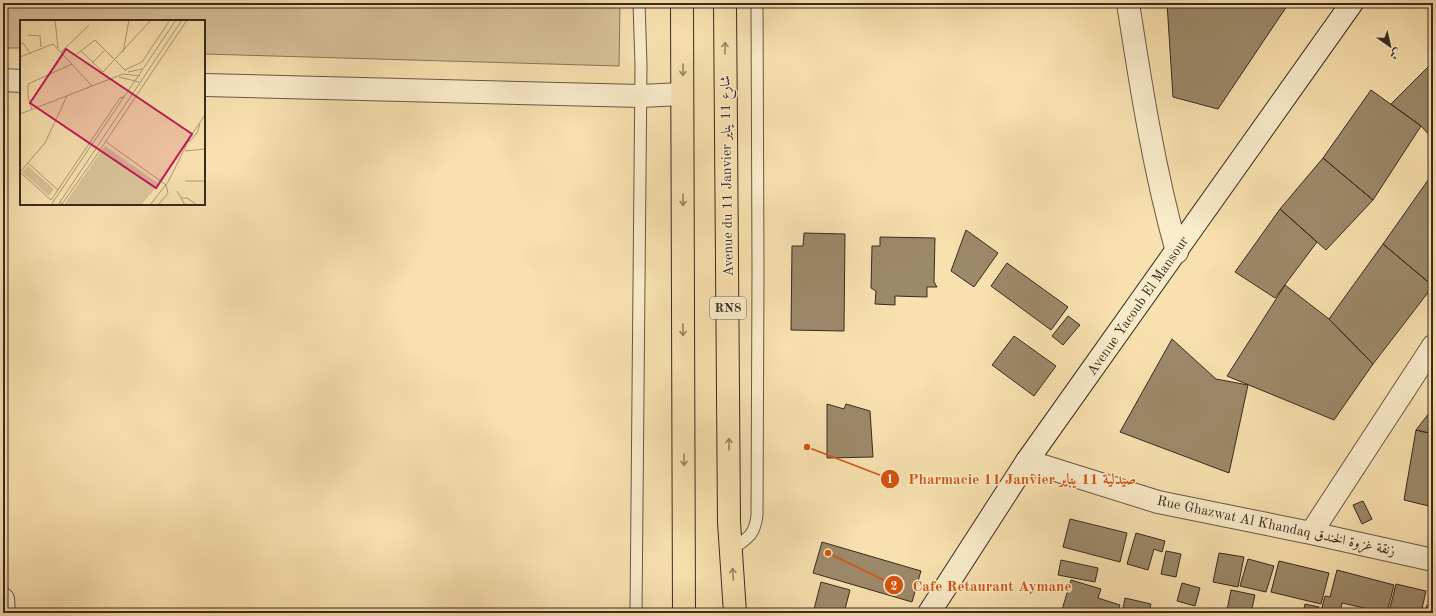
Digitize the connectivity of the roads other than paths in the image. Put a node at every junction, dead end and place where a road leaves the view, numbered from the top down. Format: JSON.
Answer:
{"nodes":[{"id":1,"x":639,"y":3,"type":"edge"},
{"id":2,"x":682,"y":3,"type":"edge"},
{"id":3,"x":725,"y":3,"type":"edge"},
{"id":4,"x":757,"y":3,"type":"edge"},
{"id":5,"x":1128,"y":3,"type":"edge"},
{"id":6,"x":1352,"y":3,"type":"edge"},
{"id":7,"x":3,"y":80,"type":"edge"},
{"id":8,"x":20,"y":81,"type":"edge"},
{"id":9,"x":205,"y":85,"type":"edge"},
{"id":10,"x":682,"y":94,"type":"junction"},
{"id":11,"x":641,"y":96,"type":"junction"},
{"id":12,"x":1176,"y":252,"type":"junction"},
{"id":13,"x":1433,"y":346,"type":"edge"},
{"id":14,"x":1027,"y":462,"type":"junction"},
{"id":15,"x":1311,"y":533,"type":"junction"},
{"id":16,"x":731,"y":550,"type":"junction"},
{"id":17,"x":1433,"y":560,"type":"edge"},
{"id":18,"x":3,"y":599,"type":"edge"},
{"id":19,"x":4,"y":613,"type":"edge"},
{"id":20,"x":636,"y":613,"type":"edge"},
{"id":21,"x":684,"y":613,"type":"edge"},
{"id":22,"x":735,"y":613,"type":"edge"},
{"id":23,"x":929,"y":613,"type":"edge"}],
"edges":[{"from":1,"to":11,"type":"lane"},
{"from":2,"to":10,"type":"main road","one_way":true},
{"from":16,"to":3,"type":"main road","name":"Avenue du 11 Janvier شارع 11 يناير","number":"RN8","one_way":true},
{"from":4,"to":16,"type":"lane"},
{"from":5,"to":12,"type":"street"},
{"from":6,"to":12,"type":"street","name":"Avenue Yacoub El Mansour"},
{"from":7,"to":8,"type":"street"},
{"from":9,"to":11,"type":"street"},
{"from":10,"to":11,"type":"street"},
{"from":10,"to":21,"type":"main road","one_way":true},
{"from":11,"to":20,"type":"lane"},
{"from":12,"to":14,"type":"street","name":"Avenue Yacoub El Mansour"},
{"from":13,"to":15,"type":"street"},
{"from":14,"to":15,"type":"street","name":"Rue Ghazwat Al Khandaq زنقة غزوة الخندق"},
{"from":14,"to":23,"type":"street","name":"Avenue Yacoub El Mansour"},
{"from":15,"to":17,"type":"street","name":"Rue Ghazwat Al Khandaq زنقة غزوة الخندق"},
{"from":22,"to":16,"type":"main road","name":"Avenue du 11 Janvier شارع 11 يناير","number":"RN8","one_way":true},
{"from":18,"to":19,"type":"street"}]}
